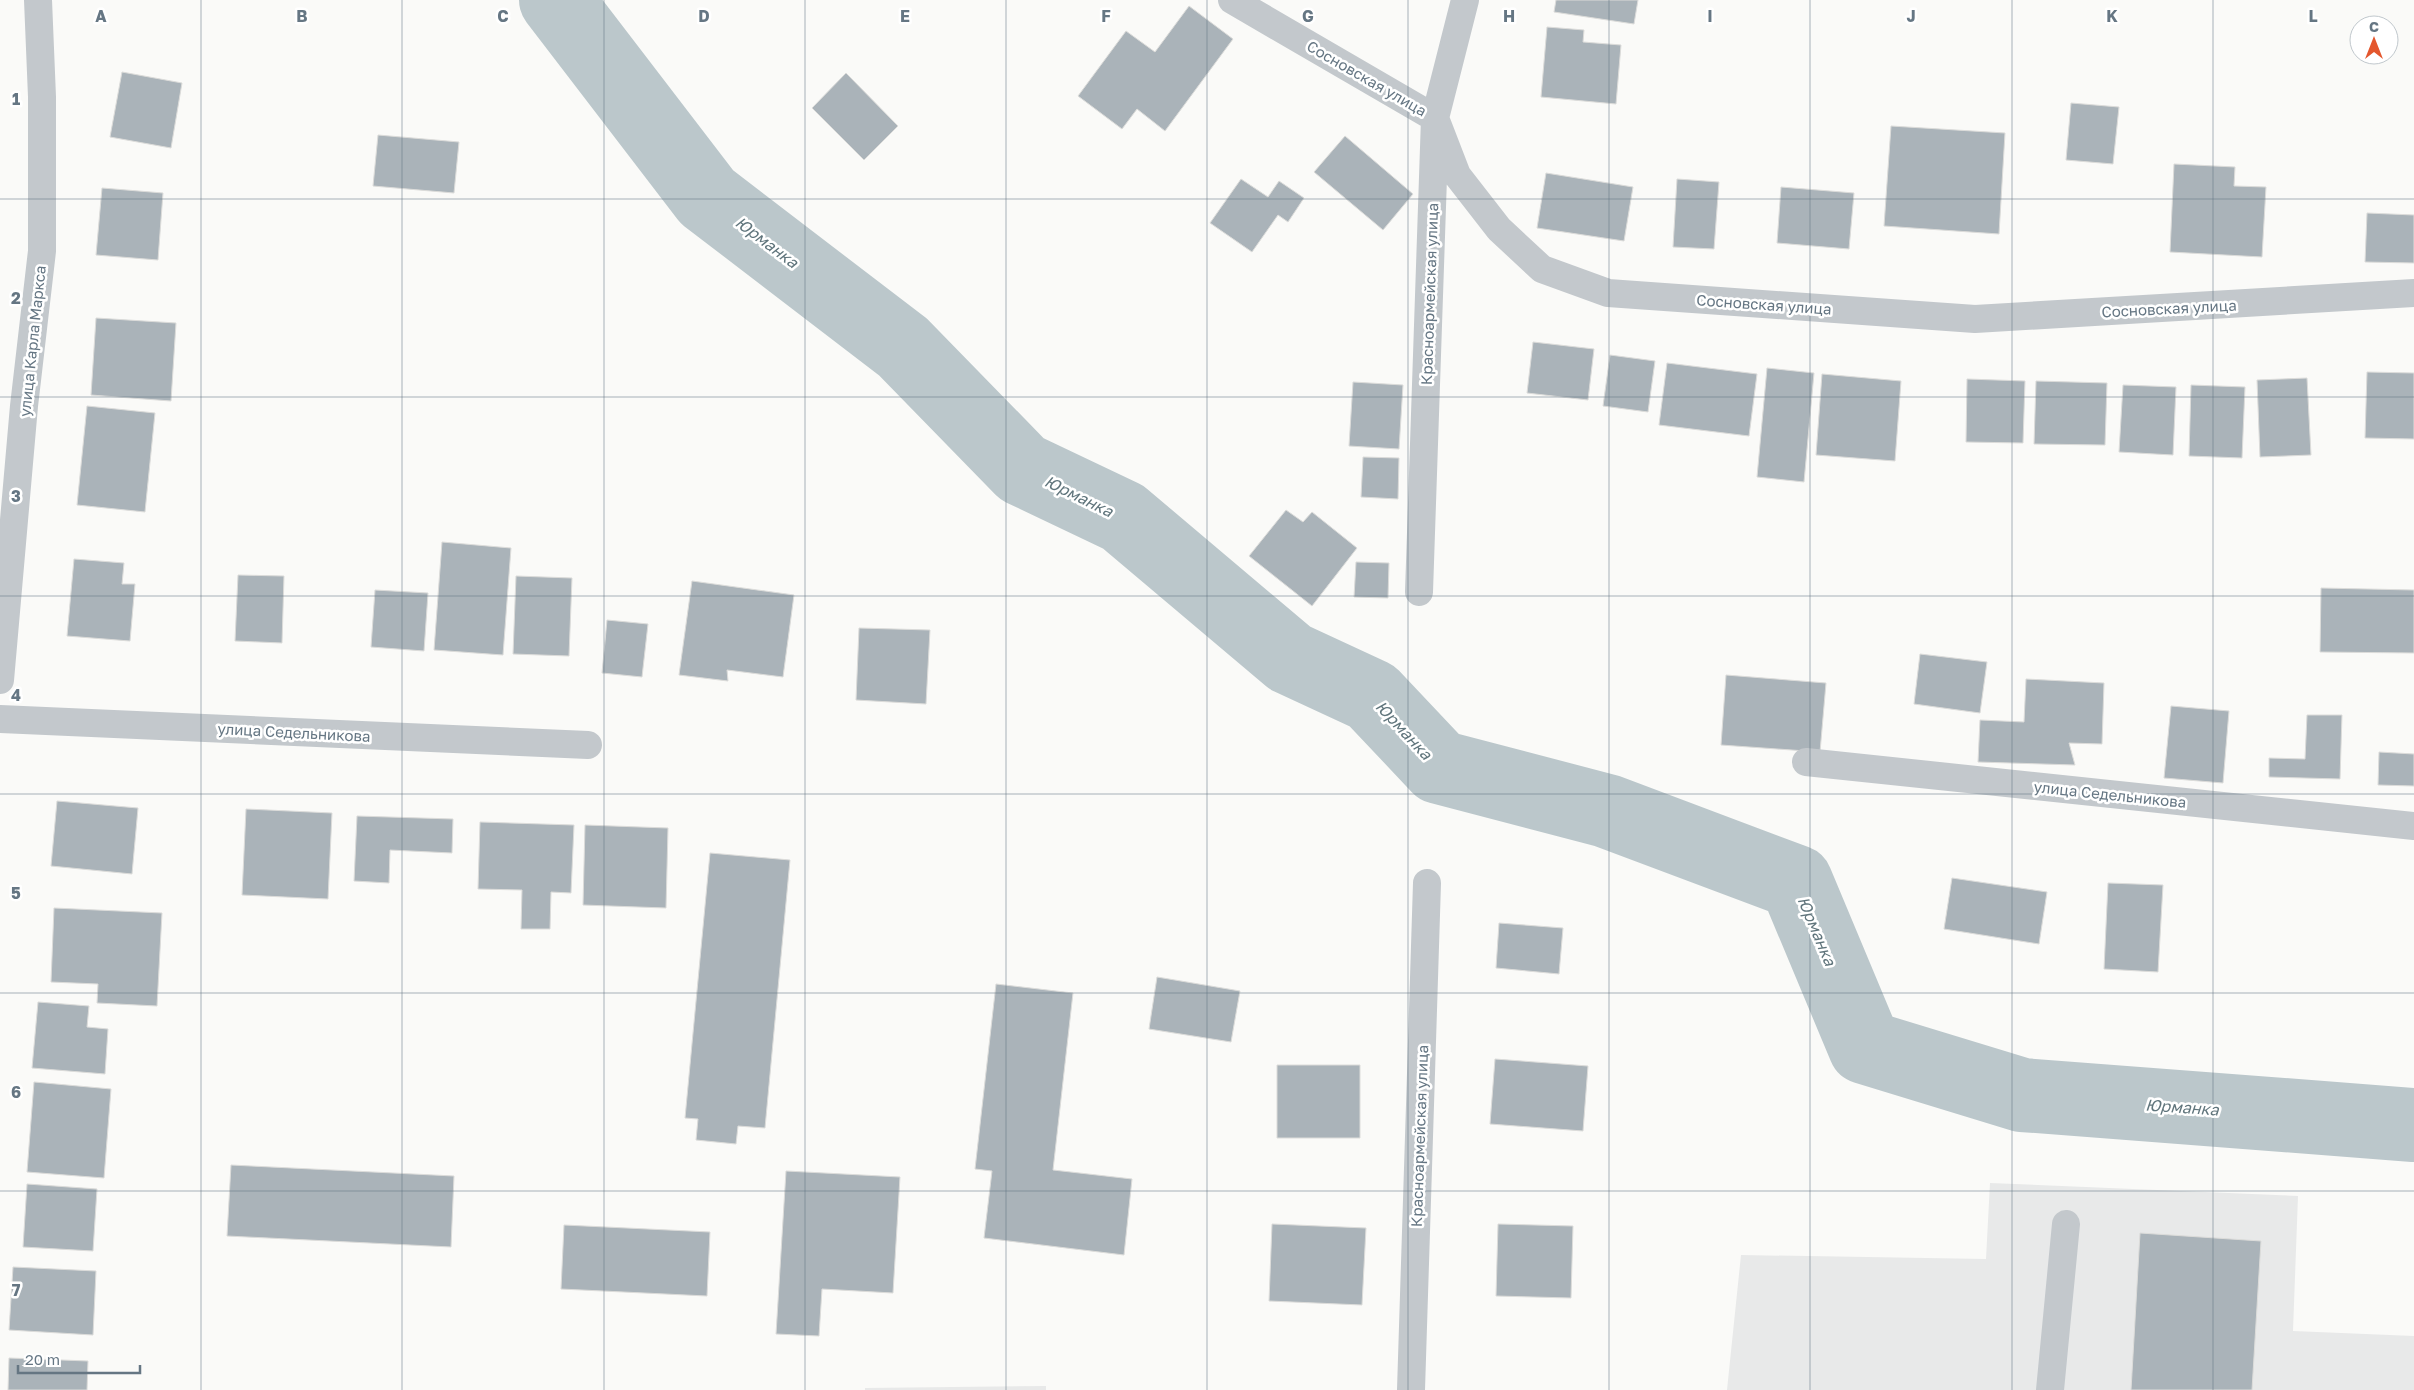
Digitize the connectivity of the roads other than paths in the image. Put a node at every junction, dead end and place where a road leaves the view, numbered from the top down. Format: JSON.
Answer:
{"nodes":[{"id":1,"x":38,"y":0,"type":"edge"},
{"id":2,"x":1232,"y":0,"type":"edge"},
{"id":3,"x":1465,"y":0,"type":"edge"},
{"id":4,"x":1435,"y":118,"type":"junction"},
{"id":5,"x":2414,"y":293,"type":"edge"},
{"id":6,"x":1419,"y":592,"type":"dead end"},
{"id":7,"x":0,"y":680,"type":"edge"},
{"id":8,"x":0,"y":719,"type":"edge"},
{"id":9,"x":588,"y":745,"type":"dead end"},
{"id":10,"x":1806,"y":762,"type":"dead end"},
{"id":11,"x":2414,"y":826,"type":"edge"},
{"id":12,"x":1427,"y":882,"type":"dead end"},
{"id":13,"x":2066,"y":1224,"type":"dead end"},
{"id":14,"x":1411,"y":1390,"type":"edge"},
{"id":15,"x":2050,"y":1390,"type":"edge"}],
"edges":[{"from":1,"to":7,"type":"street","name":"улица Карла Маркса"},
{"from":2,"to":4,"type":"street","name":"Сосновская улица"},
{"from":3,"to":4,"type":"street","name":"Красноармейская улица"},
{"from":4,"to":5,"type":"street","name":"Сосновская улица"},
{"from":4,"to":6,"type":"street","name":"Красноармейская улица"},
{"from":8,"to":9,"type":"street","name":"улица Седельникова"},
{"from":10,"to":11,"type":"street","name":"улица Седельникова"},
{"from":12,"to":14,"type":"street","name":"Красноармейская улица"},
{"from":13,"to":15,"type":"street"}]}
